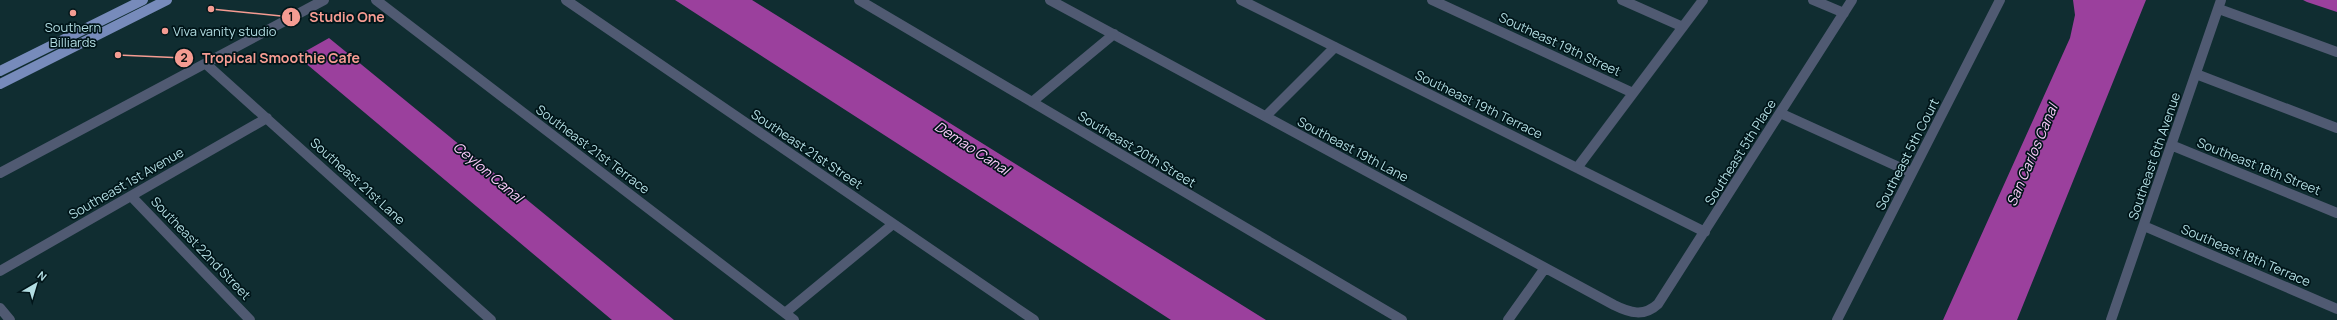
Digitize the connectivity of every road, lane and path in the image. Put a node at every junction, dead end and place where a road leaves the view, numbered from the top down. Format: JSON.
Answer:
{"nodes":[{"id":1,"x":143,"y":0,"type":"edge"},
{"id":2,"x":167,"y":0,"type":"edge"},
{"id":3,"x":324,"y":0,"type":"edge"},
{"id":4,"x":376,"y":0,"type":"edge"},
{"id":5,"x":566,"y":0,"type":"edge"},
{"id":6,"x":859,"y":0,"type":"edge"},
{"id":7,"x":1050,"y":0,"type":"edge"},
{"id":8,"x":1241,"y":0,"type":"edge"},
{"id":9,"x":1432,"y":0,"type":"edge"},
{"id":10,"x":1622,"y":0,"type":"edge"},
{"id":11,"x":1703,"y":0,"type":"edge"},
{"id":12,"x":1813,"y":0,"type":"edge"},
{"id":13,"x":1852,"y":0,"type":"edge"},
{"id":14,"x":2000,"y":0,"type":"edge"},
{"id":15,"x":2220,"y":4,"type":"edge"},
{"id":16,"x":1844,"y":13,"type":"junction"},
{"id":17,"x":1683,"y":27,"type":"junction"},
{"id":18,"x":1114,"y":34,"type":"junction"},
{"id":19,"x":1335,"y":47,"type":"junction"},
{"id":20,"x":2337,"y":52,"type":"edge"},
{"id":21,"x":206,"y":64,"type":"junction"},
{"id":22,"x":0,"y":71,"type":"edge"},
{"id":23,"x":2196,"y":74,"type":"junction"},
{"id":24,"x":0,"y":84,"type":"edge"},
{"id":25,"x":1633,"y":93,"type":"junction"},
{"id":26,"x":1032,"y":102,"type":"junction"},
{"id":27,"x":1780,"y":113,"type":"junction"},
{"id":28,"x":1266,"y":116,"type":"junction"},
{"id":29,"x":267,"y":118,"type":"junction"},
{"id":30,"x":2337,"y":128,"type":"edge"},
{"id":31,"x":2171,"y":146,"type":"junction"},
{"id":32,"x":1578,"y":168,"type":"junction"},
{"id":33,"x":0,"y":173,"type":"edge"},
{"id":34,"x":1912,"y":173,"type":"junction"},
{"id":35,"x":131,"y":196,"type":"junction"},
{"id":36,"x":2337,"y":213,"type":"edge"},
{"id":37,"x":893,"y":224,"type":"junction"},
{"id":38,"x":2144,"y":226,"type":"junction"},
{"id":39,"x":1705,"y":232,"type":"junction"},
{"id":40,"x":1546,"y":268,"type":"junction"},
{"id":41,"x":0,"y":271,"type":"edge"},
{"id":42,"x":0,"y":308,"type":"edge"},
{"id":43,"x":2337,"y":309,"type":"edge"},
{"id":44,"x":785,"y":313,"type":"junction"},
{"id":45,"x":1645,"y":313,"type":"joint"},
{"id":46,"x":2115,"y":319,"type":"edge"},
{"id":47,"x":10,"y":320,"type":"edge"},
{"id":48,"x":250,"y":320,"type":"edge"},
{"id":49,"x":491,"y":320,"type":"edge"},
{"id":50,"x":794,"y":320,"type":"edge"},
{"id":51,"x":1034,"y":320,"type":"edge"},
{"id":52,"x":1402,"y":320,"type":"edge"},
{"id":53,"x":1508,"y":320,"type":"edge"},
{"id":54,"x":1837,"y":320,"type":"edge"}],
"edges":[{"from":1,"to":22,"type":"main road"},
{"from":2,"to":24,"type":"main road"},
{"from":3,"to":21,"type":"street"},
{"from":4,"to":44,"type":"street","name":"Southeast 21st Terrace"},
{"from":5,"to":37,"type":"street","name":"Southeast 21st Street"},
{"from":6,"to":26,"type":"street","name":"Southeast 20th Street"},
{"from":7,"to":18,"type":"street","name":"Southeast 19th Lane"},
{"from":8,"to":19,"type":"street","name":"Southeast 19th Terrace"},
{"from":9,"to":25,"type":"street","name":"Southeast 19th Street"},
{"from":10,"to":17,"type":"street"},
{"from":11,"to":17,"type":"street"},
{"from":12,"to":16,"type":"street"},
{"from":13,"to":16,"type":"street","name":"Southeast 5th Place"},
{"from":14,"to":34,"type":"street","name":"Southeast 5th Court"},
{"from":15,"to":20,"type":"street"},
{"from":15,"to":23,"type":"street","name":"Southeast 6th Avenue"},
{"from":16,"to":27,"type":"street","name":"Southeast 5th Place"},
{"from":17,"to":25,"type":"street"},
{"from":18,"to":26,"type":"street"},
{"from":18,"to":28,"type":"street","name":"Southeast 19th Lane"},
{"from":19,"to":28,"type":"street"},
{"from":19,"to":32,"type":"street","name":"Southeast 19th Terrace"},
{"from":21,"to":29,"type":"street","name":"Southeast 21st Lane"},
{"from":21,"to":33,"type":"street"},
{"from":23,"to":30,"type":"street"},
{"from":23,"to":31,"type":"street","name":"Southeast 6th Avenue"},
{"from":25,"to":32,"type":"street"},
{"from":26,"to":52,"type":"street","name":"Southeast 20th Street"},
{"from":27,"to":34,"type":"street"},
{"from":27,"to":39,"type":"street","name":"Southeast 5th Place"},
{"from":28,"to":40,"type":"street","name":"Southeast 19th Lane"},
{"from":29,"to":35,"type":"street","name":"Southeast 1st Avenue"},
{"from":29,"to":49,"type":"street","name":"Southeast 21st Lane"},
{"from":31,"to":36,"type":"street","name":"Southeast 18th Street"},
{"from":31,"to":38,"type":"street","name":"Southeast 6th Avenue"},
{"from":32,"to":39,"type":"street","name":"Southeast 19th Terrace"},
{"from":34,"to":54,"type":"street","name":"Southeast 5th Court"},
{"from":35,"to":41,"type":"street","name":"Southeast 1st Avenue"},
{"from":35,"to":48,"type":"street","name":"Southeast 22nd Street"},
{"from":37,"to":44,"type":"street"},
{"from":37,"to":51,"type":"street","name":"Southeast 21st Street"},
{"from":38,"to":43,"type":"street","name":"Southeast 18th Terrace"},
{"from":38,"to":46,"type":"street","name":"Southeast 6th Avenue"},
{"from":39,"to":45,"type":"street","name":"Southeast 5th Place"},
{"from":40,"to":45,"type":"street","name":"Southeast 19th Lane"},
{"from":40,"to":53,"type":"street"},
{"from":42,"to":47,"type":"street"},
{"from":44,"to":50,"type":"street","name":"Southeast 21st Terrace"}]}
